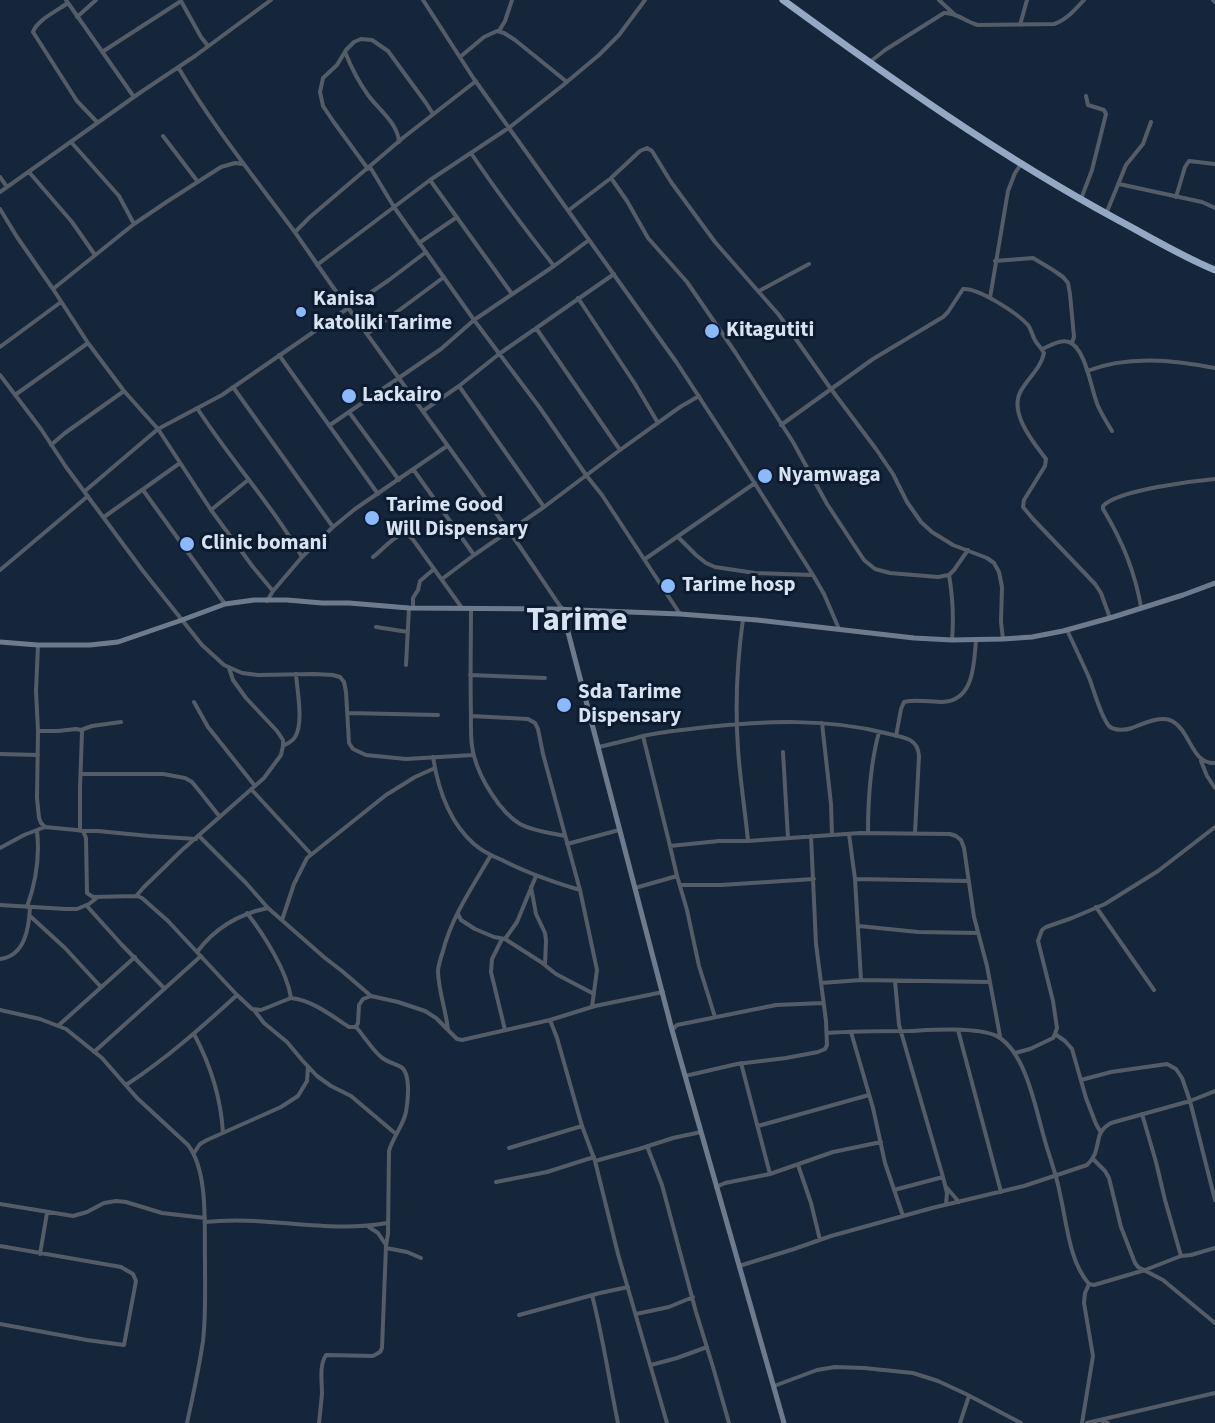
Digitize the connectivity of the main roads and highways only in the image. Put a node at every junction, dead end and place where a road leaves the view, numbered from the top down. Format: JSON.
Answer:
{"nodes":[{"id":1,"x":783,"y":0,"type":"edge"},
{"id":2,"x":1215,"y":270,"type":"edge"},
{"id":3,"x":1215,"y":583,"type":"edge"},
{"id":4,"x":562,"y":609,"type":"junction"},
{"id":5,"x":0,"y":642,"type":"edge"},
{"id":6,"x":784,"y":1423,"type":"edge"}],
"edges":[{"from":1,"to":2,"type":"highway"},
{"from":3,"to":4,"type":"main road"},
{"from":4,"to":5,"type":"main road"},
{"from":4,"to":6,"type":"main road"}]}
